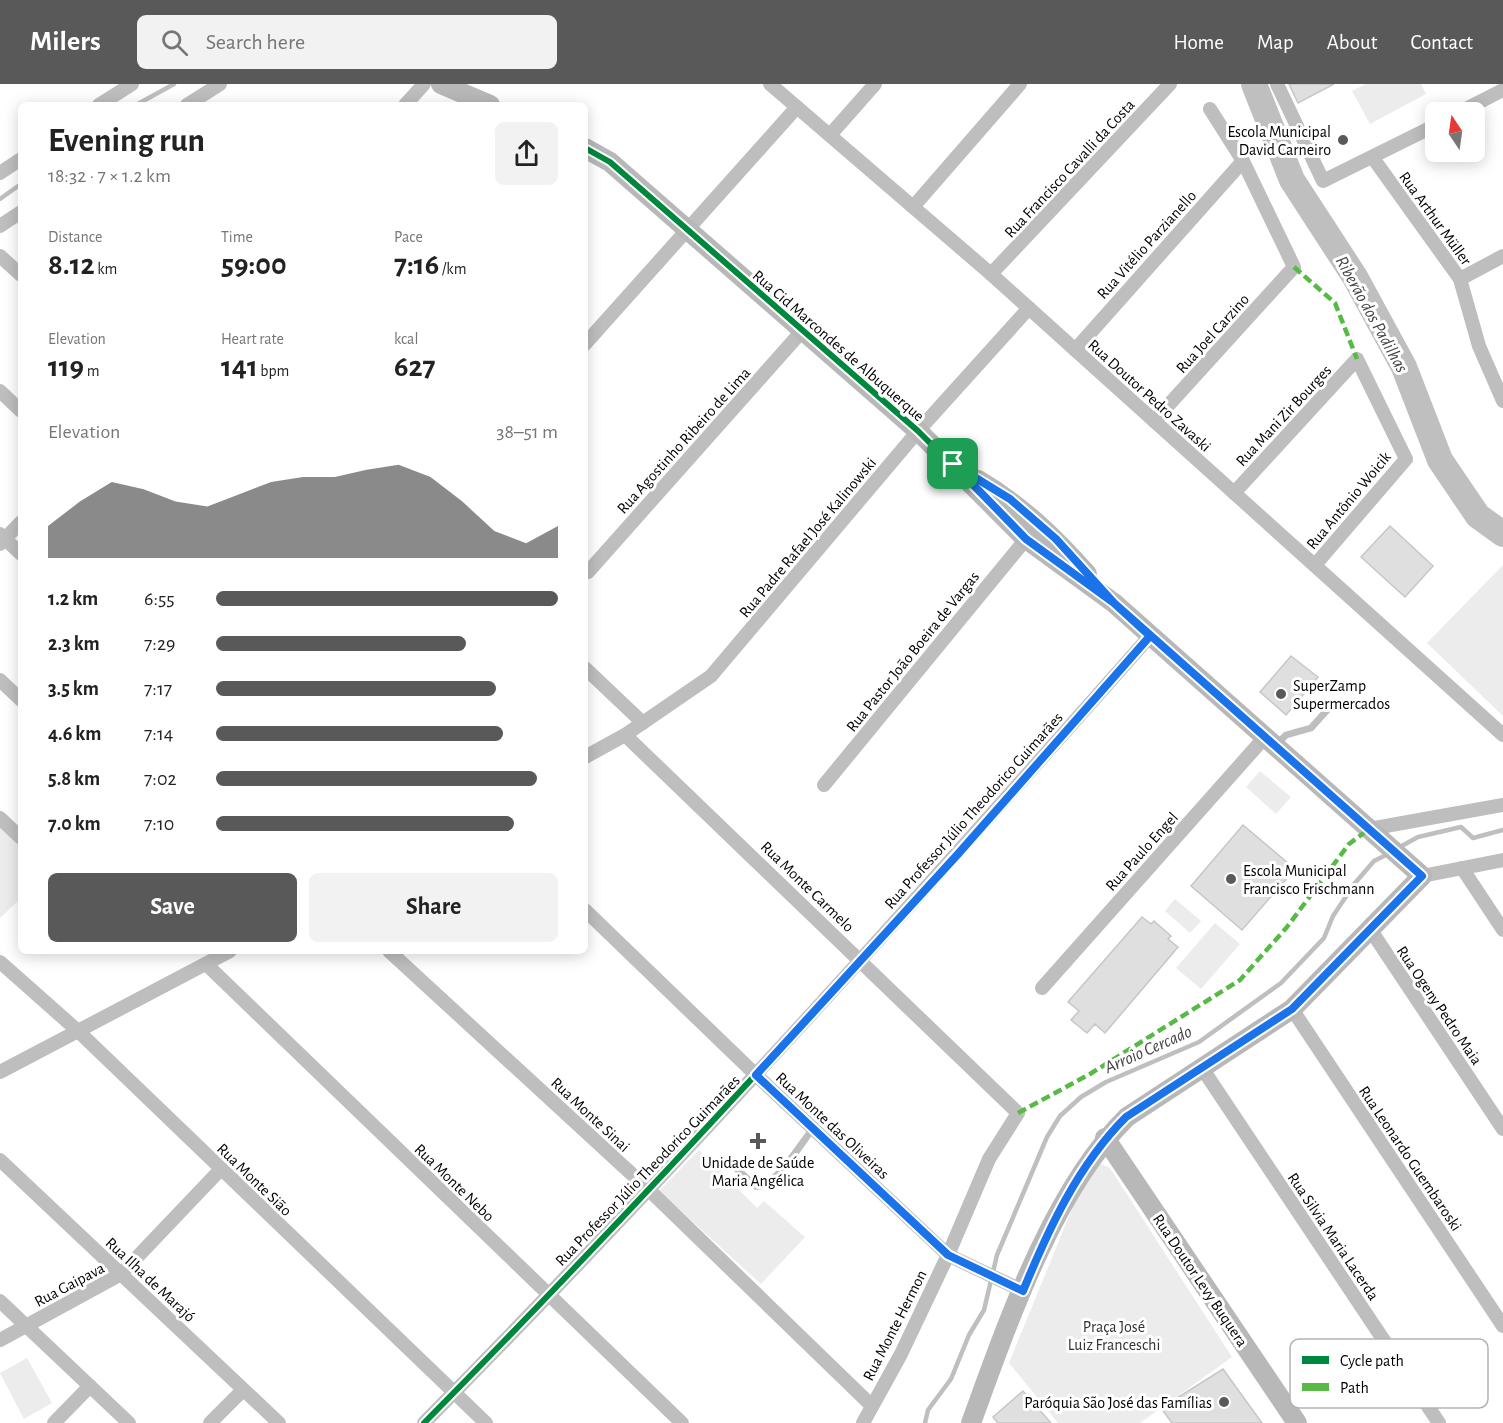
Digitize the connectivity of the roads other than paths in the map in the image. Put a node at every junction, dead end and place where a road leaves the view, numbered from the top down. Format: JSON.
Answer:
{"nodes":[{"id":1,"x":132,"y":84,"type":"edge"},
{"id":2,"x":219,"y":84,"type":"edge"},
{"id":3,"x":424,"y":84,"type":"edge"},
{"id":4,"x":441,"y":84,"type":"edge"},
{"id":5,"x":770,"y":84,"type":"edge"},
{"id":6,"x":875,"y":84,"type":"edge"},
{"id":7,"x":1020,"y":84,"type":"edge"},
{"id":8,"x":1170,"y":84,"type":"edge"},
{"id":9,"x":1277,"y":84,"type":"edge"},
{"id":10,"x":1503,"y":90,"type":"edge"},
{"id":11,"x":104,"y":102,"type":"edge"},
{"id":12,"x":192,"y":102,"type":"edge"},
{"id":13,"x":408,"y":102,"type":"edge"},
{"id":14,"x":483,"y":102,"type":"edge"},
{"id":15,"x":1480,"y":102,"type":"edge"},
{"id":16,"x":797,"y":107,"type":"junction"},
{"id":17,"x":1210,"y":109,"type":"dead end"},
{"id":18,"x":1425,"y":131,"type":"edge"},
{"id":19,"x":830,"y":135,"type":"junction"},
{"id":20,"x":588,"y":150,"type":"edge"},
{"id":21,"x":1373,"y":158,"type":"junction"},
{"id":22,"x":18,"y":161,"type":"edge"},
{"id":23,"x":1243,"y":161,"type":"junction"},
{"id":24,"x":0,"y":173,"type":"edge"},
{"id":25,"x":913,"y":207,"type":"junction"},
{"id":26,"x":18,"y":214,"type":"edge"},
{"id":27,"x":0,"y":226,"type":"edge"},
{"id":28,"x":689,"y":231,"type":"junction"},
{"id":29,"x":0,"y":256,"type":"edge"},
{"id":30,"x":1503,"y":256,"type":"edge"},
{"id":31,"x":18,"y":272,"type":"edge"},
{"id":32,"x":991,"y":274,"type":"junction"},
{"id":33,"x":1460,"y":279,"type":"junction"},
{"id":34,"x":1029,"y":308,"type":"junction"},
{"id":35,"x":802,"y":330,"type":"junction"},
{"id":36,"x":588,"y":341,"type":"edge"},
{"id":37,"x":1075,"y":350,"type":"junction"},
{"id":38,"x":1357,"y":359,"type":"joint"},
{"id":39,"x":0,"y":391,"type":"edge"},
{"id":40,"x":1503,"y":401,"type":"edge"},
{"id":41,"x":18,"y":408,"type":"edge"},
{"id":42,"x":1154,"y":421,"type":"junction"},
{"id":43,"x":918,"y":431,"type":"junction"},
{"id":44,"x":953,"y":464,"type":"junction"},
{"id":45,"x":1234,"y":493,"type":"junction"},
{"id":46,"x":18,"y":525,"type":"edge"},
{"id":47,"x":2,"y":539,"type":"edge"},
{"id":48,"x":1026,"y":539,"type":"junction"},
{"id":49,"x":18,"y":552,"type":"edge"},
{"id":50,"x":1315,"y":565,"type":"junction"},
{"id":51,"x":588,"y":572,"type":"dead end"},
{"id":52,"x":1114,"y":603,"type":"junction"},
{"id":53,"x":1150,"y":636,"type":"junction"},
{"id":54,"x":588,"y":671,"type":"edge"},
{"id":55,"x":0,"y":681,"type":"edge"},
{"id":56,"x":18,"y":697,"type":"edge"},
{"id":57,"x":1329,"y":708,"type":"dead end"},
{"id":58,"x":643,"y":723,"type":"junction"},
{"id":59,"x":626,"y":735,"type":"junction"},
{"id":60,"x":1503,"y":735,"type":"edge"},
{"id":61,"x":1270,"y":742,"type":"junction"},
{"id":62,"x":588,"y":755,"type":"edge"},
{"id":63,"x":824,"y":785,"type":"dead end"},
{"id":64,"x":1503,"y":805,"type":"edge"},
{"id":65,"x":0,"y":818,"type":"edge"},
{"id":66,"x":1374,"y":833,"type":"junction"},
{"id":67,"x":18,"y":835,"type":"edge"},
{"id":68,"x":1503,"y":860,"type":"edge"},
{"id":69,"x":1462,"y":868,"type":"junction"},
{"id":70,"x":1422,"y":876,"type":"junction"},
{"id":71,"x":588,"y":913,"type":"edge"},
{"id":72,"x":1370,"y":929,"type":"junction"},
{"id":73,"x":1503,"y":930,"type":"edge"},
{"id":74,"x":224,"y":954,"type":"edge"},
{"id":75,"x":392,"y":954,"type":"edge"},
{"id":76,"x":860,"y":960,"type":"junction"},
{"id":77,"x":0,"y":962,"type":"edge"},
{"id":78,"x":206,"y":964,"type":"junction"},
{"id":79,"x":1042,"y":988,"type":"dead end"},
{"id":80,"x":1292,"y":1009,"type":"junction"},
{"id":81,"x":78,"y":1031,"type":"junction"},
{"id":82,"x":1202,"y":1068,"type":"junction"},
{"id":83,"x":0,"y":1072,"type":"edge"},
{"id":84,"x":756,"y":1075,"type":"junction"},
{"id":85,"x":1018,"y":1113,"type":"joint"},
{"id":86,"x":1503,"y":1128,"type":"edge"},
{"id":87,"x":813,"y":1129,"type":"junction"},
{"id":88,"x":1105,"y":1138,"type":"junction"},
{"id":89,"x":0,"y":1160,"type":"edge"},
{"id":90,"x":736,"y":1168,"type":"dead end"},
{"id":91,"x":221,"y":1169,"type":"junction"},
{"id":92,"x":648,"y":1189,"type":"junction"},
{"id":93,"x":948,"y":1255,"type":"junction"},
{"id":94,"x":121,"y":1274,"type":"junction"},
{"id":95,"x":1015,"y":1287,"type":"junction"},
{"id":96,"x":547,"y":1294,"type":"junction"},
{"id":97,"x":0,"y":1301,"type":"edge"},
{"id":98,"x":26,"y":1326,"type":"junction"},
{"id":99,"x":1503,"y":1326,"type":"edge"},
{"id":100,"x":1383,"y":1339,"type":"edge"},
{"id":101,"x":0,"y":1340,"type":"edge"},
{"id":102,"x":90,"y":1386,"type":"junction"},
{"id":103,"x":243,"y":1390,"type":"junction"},
{"id":104,"x":453,"y":1393,"type":"junction"},
{"id":105,"x":872,"y":1405,"type":"junction"},
{"id":106,"x":1429,"y":1408,"type":"edge"},
{"id":107,"x":54,"y":1423,"type":"edge"},
{"id":108,"x":129,"y":1423,"type":"edge"},
{"id":109,"x":210,"y":1423,"type":"edge"},
{"id":110,"x":279,"y":1423,"type":"edge"},
{"id":111,"x":424,"y":1423,"type":"edge"},
{"id":112,"x":486,"y":1423,"type":"edge"},
{"id":113,"x":682,"y":1423,"type":"edge"},
{"id":114,"x":863,"y":1423,"type":"edge"},
{"id":115,"x":971,"y":1423,"type":"edge"},
{"id":116,"x":1297,"y":1423,"type":"edge"},
{"id":117,"x":1439,"y":1423,"type":"edge"}],
"edges":[{"from":1,"to":11,"type":"street"},
{"from":2,"to":12,"type":"street"},
{"from":3,"to":13,"type":"street"},
{"from":4,"to":14,"type":"street"},
{"from":5,"to":16,"type":"street","name":"Rua Doutor Pedro Zavaski"},
{"from":6,"to":19,"type":"street"},
{"from":7,"to":25,"type":"street"},
{"from":8,"to":32,"type":"street","name":"Rua Francisco Cavalli da Costa"},
{"from":9,"to":21,"type":"street"},
{"from":10,"to":15,"type":"street"},
{"from":16,"to":19,"type":"street","name":"Rua Doutor Pedro Zavaski"},
{"from":16,"to":28,"type":"street"},
{"from":17,"to":23,"type":"street"},
{"from":18,"to":21,"type":"street"},
{"from":19,"to":25,"type":"street","name":"Rua Doutor Pedro Zavaski"},
{"from":20,"to":28,"type":"street","name":"Rua Cid Marcondes de Albuquerque"},
{"from":21,"to":33,"type":"street","name":"Rua Arthur Müller"},
{"from":22,"to":24,"type":"street"},
{"from":23,"to":37,"type":"street","name":"Rua Vitélio Parzianello"},
{"from":23,"to":42,"type":"street","name":"Rua Joel Carzino"},
{"from":25,"to":32,"type":"street","name":"Rua Doutor Pedro Zavaski"},
{"from":26,"to":27,"type":"street"},
{"from":28,"to":35,"type":"street","name":"Rua Cid Marcondes de Albuquerque"},
{"from":28,"to":36,"type":"street"},
{"from":29,"to":31,"type":"street"},
{"from":30,"to":33,"type":"street"},
{"from":32,"to":34,"type":"street","name":"Rua Doutor Pedro Zavaski"},
{"from":33,"to":40,"type":"street","name":"Rua Arthur Müller"},
{"from":34,"to":37,"type":"street","name":"Rua Doutor Pedro Zavaski"},
{"from":34,"to":43,"type":"street","name":"Rua Padre Rafael José Kalinowski"},
{"from":35,"to":43,"type":"street","name":"Rua Cid Marcondes de Albuquerque"},
{"from":35,"to":51,"type":"street","name":"Rua Agostinho Ribeiro de Lima"},
{"from":37,"to":42,"type":"street","name":"Rua Doutor Pedro Zavaski"},
{"from":38,"to":45,"type":"street","name":"Rua Mani Zir Bourges"},
{"from":38,"to":50,"type":"street","name":"Rua Antônio Woicik"},
{"from":39,"to":41,"type":"street"},
{"from":42,"to":45,"type":"street","name":"Rua Doutor Pedro Zavaski"},
{"from":43,"to":44,"type":"street","name":"Rua Cid Marcondes de Albuquerque"},
{"from":43,"to":58,"type":"street","name":"Rua Padre Rafael José Kalinowski"},
{"from":44,"to":48,"type":"street","name":"Rua Cid Marcondes de Albuquerque"},
{"from":44,"to":52,"type":"street","name":"Rua Cid Marcondes de Albuquerque"},
{"from":45,"to":50,"type":"street","name":"Rua Doutor Pedro Zavaski"},
{"from":46,"to":47,"type":"street"},
{"from":47,"to":49,"type":"street"},
{"from":48,"to":52,"type":"street","name":"Rua Cid Marcondes de Albuquerque"},
{"from":48,"to":63,"type":"street","name":"Rua Pastor João Boeira de Vargas"},
{"from":50,"to":60,"type":"street","name":"Rua Doutor Pedro Zavaski"},
{"from":52,"to":53,"type":"street","name":"Rua Cid Marcondes de Albuquerque"},
{"from":53,"to":61,"type":"street","name":"Rua Cid Marcondes de Albuquerque"},
{"from":53,"to":76,"type":"street","name":"Rua Professor Júlio Theodorico Guimarães"},
{"from":54,"to":58,"type":"street"},
{"from":55,"to":56,"type":"street"},
{"from":57,"to":61,"type":"lane"},
{"from":58,"to":59,"type":"street","name":"Rua Padre Rafael José Kalinowski"},
{"from":59,"to":62,"type":"street","name":"Rua Padre Rafael José Kalinowski"},
{"from":59,"to":76,"type":"street","name":"Rua Monte Carmelo"},
{"from":61,"to":66,"type":"street","name":"Rua Cid Marcondes de Albuquerque"},
{"from":61,"to":79,"type":"street","name":"Rua Paulo Engel"},
{"from":64,"to":66,"type":"street"},
{"from":65,"to":67,"type":"street"},
{"from":66,"to":70,"type":"street","name":"Rua Cid Marcondes de Albuquerque"},
{"from":68,"to":69,"type":"street"},
{"from":69,"to":70,"type":"street"},
{"from":69,"to":73,"type":"street"},
{"from":70,"to":72,"type":"street"},
{"from":71,"to":84,"type":"street","name":"Rua Monte das Oliveiras"},
{"from":72,"to":80,"type":"street"},
{"from":72,"to":86,"type":"street","name":"Rua Ogeny Pedro Maia"},
{"from":74,"to":78,"type":"street"},
{"from":75,"to":92,"type":"street","name":"Rua Monte Sinai"},
{"from":76,"to":84,"type":"street","name":"Rua Professor Júlio Theodorico Guimarães"},
{"from":76,"to":85,"type":"street","name":"Rua Monte Carmelo"},
{"from":77,"to":81,"type":"street","name":"Rua Monte Sião"},
{"from":78,"to":81,"type":"street"},
{"from":78,"to":96,"type":"street","name":"Rua Monte Nebo"},
{"from":80,"to":82,"type":"street"},
{"from":80,"to":99,"type":"street","name":"Rua Leonardo Guembaroski"},
{"from":81,"to":83,"type":"street"},
{"from":81,"to":91,"type":"street","name":"Rua Monte Sião"},
{"from":82,"to":88,"type":"street"},
{"from":82,"to":100,"type":"street","name":"Rua Silvia Maria Lacerda"},
{"from":84,"to":87,"type":"street","name":"Rua Monte das Oliveiras"},
{"from":84,"to":92,"type":"street","name":"Rua Professor Júlio Theodorico Guimarães"},
{"from":85,"to":93,"type":"street","name":"Rua Monte Hermon"},
{"from":87,"to":90,"type":"lane"},
{"from":87,"to":93,"type":"street","name":"Rua Monte das Oliveiras"},
{"from":88,"to":95,"type":"street"},
{"from":88,"to":116,"type":"street","name":"Rua Doutor Levy Buquera"},
{"from":89,"to":94,"type":"street","name":"Rua Ilha de Marajó"},
{"from":91,"to":94,"type":"street","name":"Rua Gaipava"},
{"from":91,"to":104,"type":"street","name":"Rua Monte Sião"},
{"from":92,"to":96,"type":"street","name":"Rua Professor Júlio Theodorico Guimarães"},
{"from":92,"to":105,"type":"street","name":"Rua Monte Sinai"},
{"from":93,"to":95,"type":"street","name":"Rua Monte das Oliveiras"},
{"from":93,"to":105,"type":"street","name":"Rua Monte Hermon"},
{"from":94,"to":98,"type":"street","name":"Rua Gaipava"},
{"from":94,"to":103,"type":"street","name":"Rua Ilha de Marajó"},
{"from":95,"to":115,"type":"street"},
{"from":96,"to":104,"type":"street","name":"Rua Professor Júlio Theodorico Guimarães"},
{"from":96,"to":113,"type":"street","name":"Rua Monte Nebo"},
{"from":97,"to":98,"type":"street"},
{"from":98,"to":101,"type":"street","name":"Rua Gaipava"},
{"from":98,"to":102,"type":"street"},
{"from":102,"to":107,"type":"street"},
{"from":102,"to":108,"type":"street"},
{"from":103,"to":109,"type":"street"},
{"from":103,"to":110,"type":"street","name":"Rua Ilha de Marajó"},
{"from":104,"to":111,"type":"street","name":"Rua Professor Júlio Theodorico Guimarães"},
{"from":104,"to":112,"type":"street","name":"Rua Monte Sião"},
{"from":105,"to":114,"type":"street","name":"Rua Monte Hermon"},
{"from":106,"to":117,"type":"street","name":"Rua Silvia Maria Lacerda"}]}
